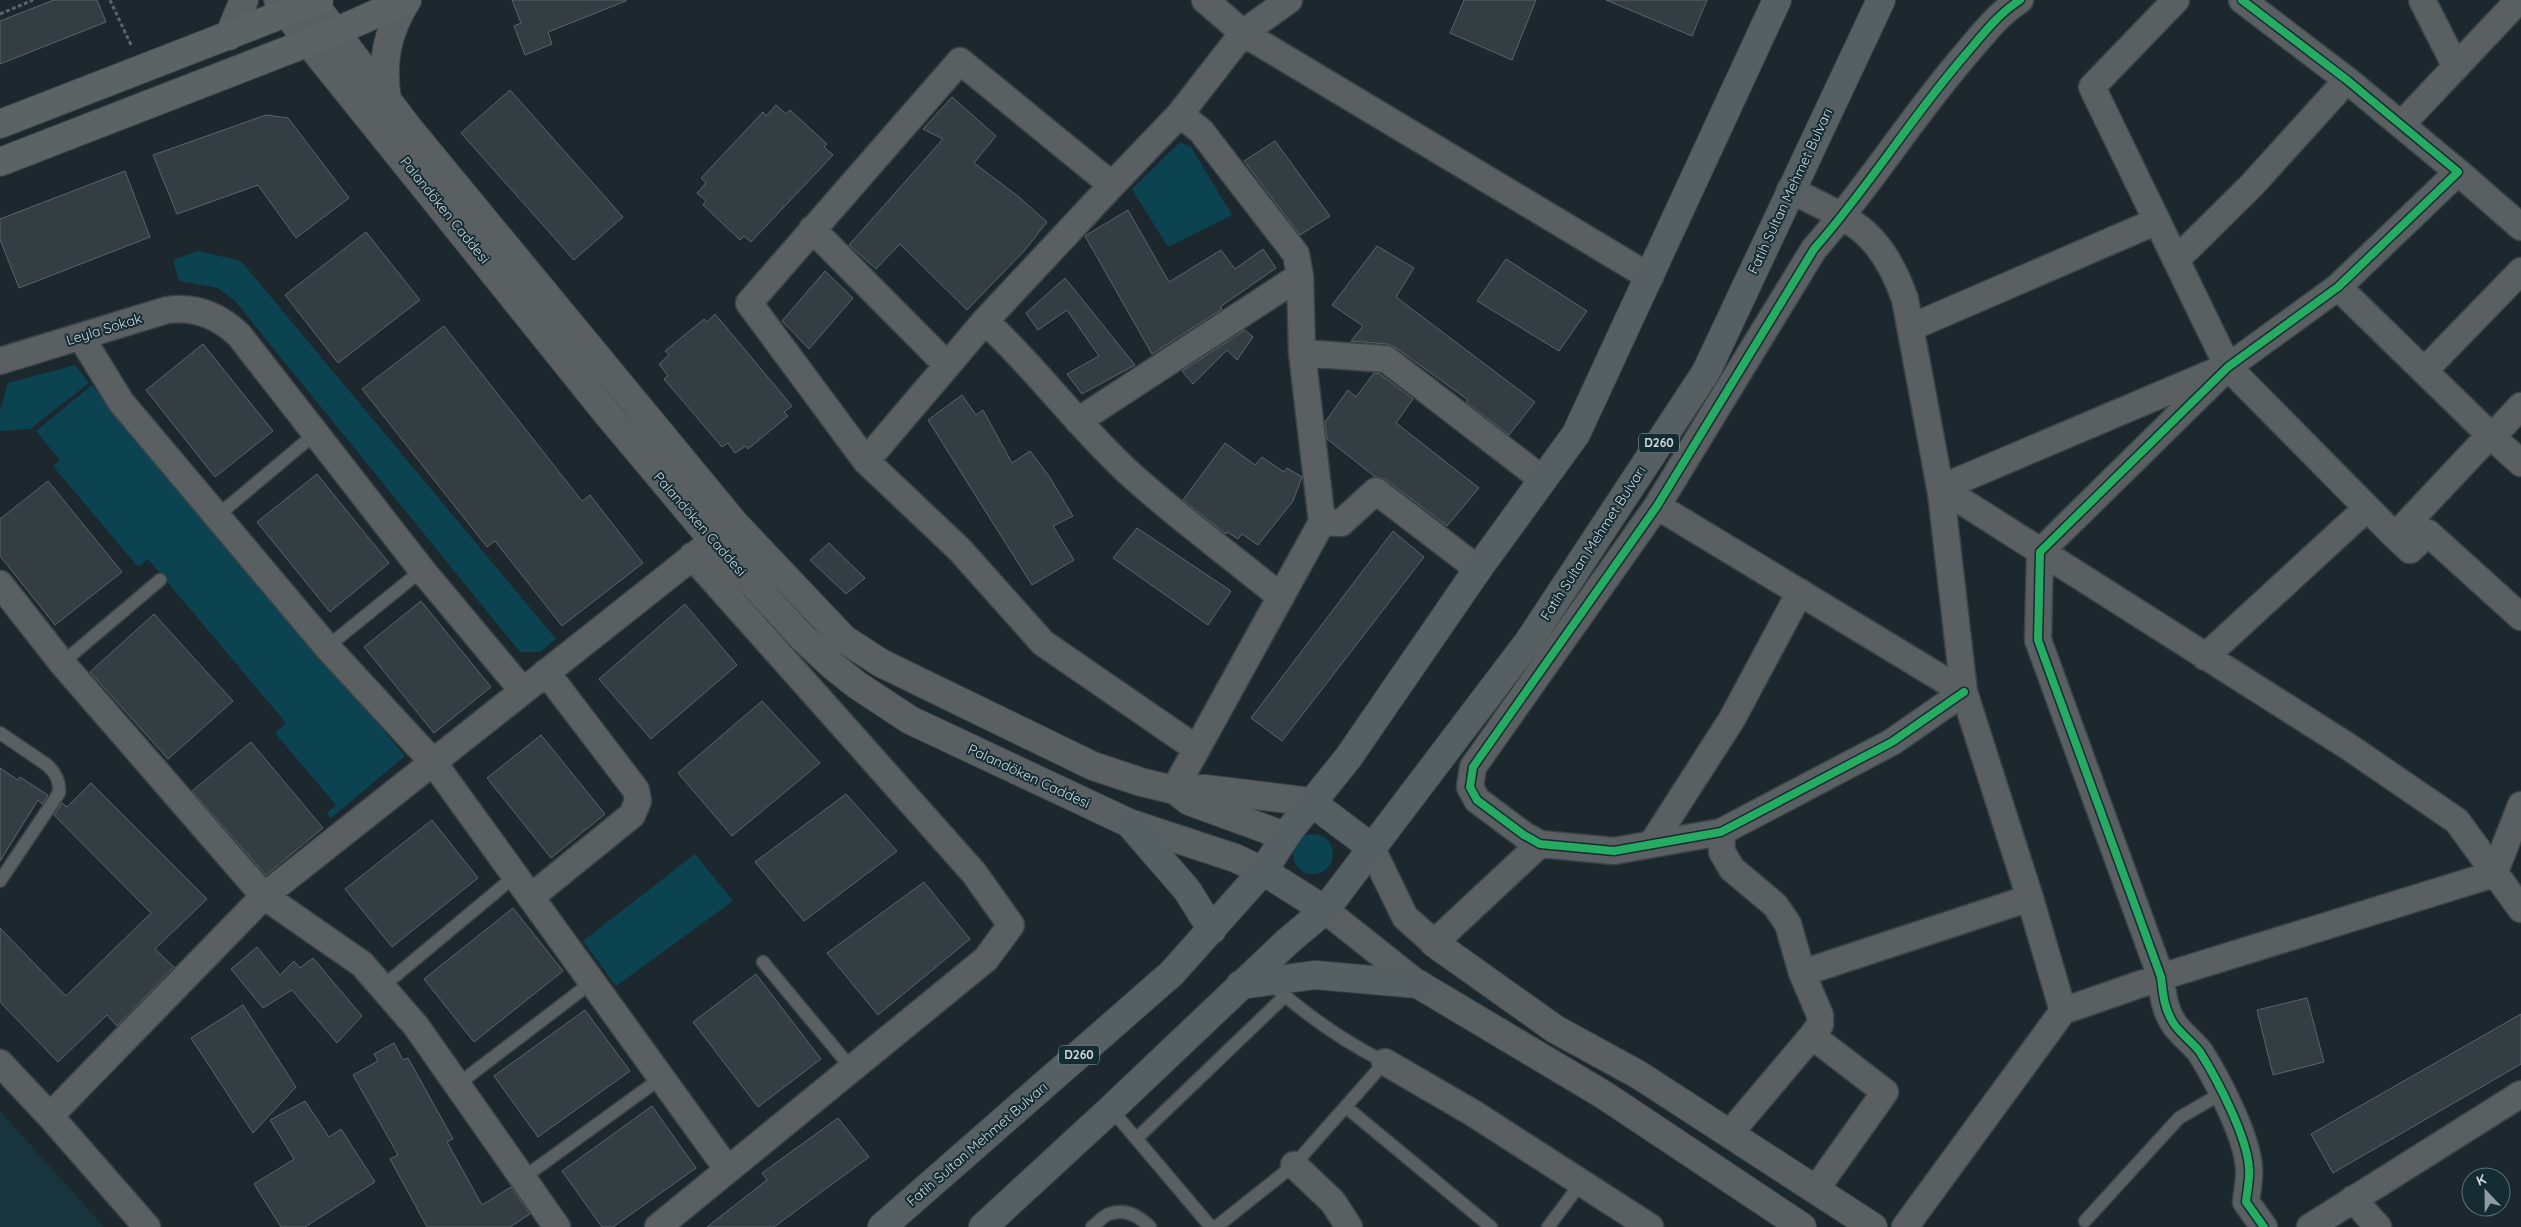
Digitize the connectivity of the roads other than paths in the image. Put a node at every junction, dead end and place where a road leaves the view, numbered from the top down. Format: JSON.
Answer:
{"nodes":[{"id":1,"x":244,"y":0,"type":"edge"},
{"id":2,"x":406,"y":0,"type":"edge"},
{"id":3,"x":1205,"y":0,"type":"edge"},
{"id":4,"x":1289,"y":0,"type":"edge"},
{"id":5,"x":1777,"y":0,"type":"edge"},
{"id":6,"x":1881,"y":0,"type":"edge"},
{"id":7,"x":2020,"y":0,"type":"edge"},
{"id":8,"x":2176,"y":0,"type":"edge"},
{"id":9,"x":2242,"y":0,"type":"edge"},
{"id":10,"x":2422,"y":0,"type":"edge"},
{"id":11,"x":2518,"y":0,"type":"edge"},
{"id":12,"x":314,"y":1,"type":"edge"},
{"id":13,"x":282,"y":6,"type":"edge"},
{"id":14,"x":335,"y":32,"type":"junction"},
{"id":15,"x":1244,"y":33,"type":"junction"},
{"id":16,"x":229,"y":36,"type":"junction"},
{"id":17,"x":308,"y":42,"type":"junction"},
{"id":18,"x":2456,"y":67,"type":"junction"},
{"id":19,"x":2347,"y":80,"type":"junction"},
{"id":20,"x":387,"y":99,"type":"junction"},
{"id":21,"x":1180,"y":114,"type":"junction"},
{"id":22,"x":0,"y":124,"type":"edge"},
{"id":23,"x":2402,"y":125,"type":"junction"},
{"id":24,"x":0,"y":162,"type":"edge"},
{"id":25,"x":2458,"y":172,"type":"junction"},
{"id":26,"x":1112,"y":184,"type":"junction"},
{"id":27,"x":1790,"y":190,"type":"junction"},
{"id":28,"x":1844,"y":216,"type":"junction"},
{"id":29,"x":2157,"y":221,"type":"junction"},
{"id":30,"x":2521,"y":227,"type":"edge"},
{"id":31,"x":812,"y":229,"type":"junction"},
{"id":32,"x":2176,"y":260,"type":"junction"},
{"id":33,"x":2521,"y":272,"type":"edge"},
{"id":34,"x":1300,"y":276,"type":"junction"},
{"id":35,"x":1650,"y":277,"type":"junction"},
{"id":36,"x":2338,"y":287,"type":"junction"},
{"id":37,"x":985,"y":321,"type":"junction"},
{"id":38,"x":1912,"y":327,"type":"junction"},
{"id":39,"x":81,"y":337,"type":"junction"},
{"id":40,"x":1302,"y":353,"type":"junction"},
{"id":41,"x":0,"y":361,"type":"edge"},
{"id":42,"x":947,"y":365,"type":"junction"},
{"id":43,"x":2228,"y":366,"type":"junction"},
{"id":44,"x":2424,"y":370,"type":"junction"},
{"id":45,"x":2521,"y":406,"type":"edge"},
{"id":46,"x":1078,"y":421,"type":"junction"},
{"id":47,"x":316,"y":433,"type":"junction"},
{"id":48,"x":2491,"y":436,"type":"junction"},
{"id":49,"x":866,"y":461,"type":"junction"},
{"id":50,"x":2521,"y":463,"type":"edge"},
{"id":51,"x":1542,"y":479,"type":"junction"},
{"id":52,"x":1941,"y":488,"type":"junction"},
{"id":53,"x":1657,"y":506,"type":"junction"},
{"id":54,"x":2367,"y":508,"type":"junction"},
{"id":55,"x":217,"y":516,"type":"junction"},
{"id":56,"x":1322,"y":522,"type":"junction"},
{"id":57,"x":735,"y":524,"type":"junction"},
{"id":58,"x":2395,"y":536,"type":"junction"},
{"id":59,"x":713,"y":540,"type":"junction"},
{"id":60,"x":2040,"y":552,"type":"junction"},
{"id":61,"x":692,"y":556,"type":"junction"},
{"id":62,"x":1478,"y":569,"type":"junction"},
{"id":63,"x":422,"y":570,"type":"junction"},
{"id":64,"x":160,"y":580,"type":"dead end"},
{"id":65,"x":0,"y":584,"type":"edge"},
{"id":66,"x":1800,"y":592,"type":"junction"},
{"id":67,"x":1281,"y":596,"type":"junction"},
{"id":68,"x":2521,"y":616,"type":"edge"},
{"id":69,"x":328,"y":647,"type":"junction"},
{"id":70,"x":2205,"y":657,"type":"junction"},
{"id":71,"x":62,"y":663,"type":"junction"},
{"id":72,"x":546,"y":672,"type":"junction"},
{"id":73,"x":523,"y":691,"type":"junction"},
{"id":74,"x":1964,"y":692,"type":"junction"},
{"id":75,"x":0,"y":733,"type":"edge"},
{"id":76,"x":1197,"y":750,"type":"junction"},
{"id":77,"x":433,"y":762,"type":"junction"},
{"id":78,"x":1141,"y":782,"type":"junction"},
{"id":79,"x":1174,"y":790,"type":"junction"},
{"id":80,"x":1311,"y":802,"type":"junction"},
{"id":81,"x":2518,"y":820,"type":"edge"},
{"id":82,"x":1129,"y":823,"type":"junction"},
{"id":83,"x":1721,"y":832,"type":"junction"},
{"id":84,"x":1285,"y":836,"type":"junction"},
{"id":85,"x":1654,"y":842,"type":"junction"},
{"id":86,"x":1540,"y":844,"type":"junction"},
{"id":87,"x":1371,"y":847,"type":"junction"},
{"id":88,"x":1263,"y":871,"type":"junction"},
{"id":89,"x":2494,"y":874,"type":"junction"},
{"id":90,"x":515,"y":876,"type":"junction"},
{"id":91,"x":0,"y":881,"type":"edge"},
{"id":92,"x":264,"y":896,"type":"junction"},
{"id":93,"x":531,"y":897,"type":"junction"},
{"id":94,"x":2030,"y":898,"type":"junction"},
{"id":95,"x":2521,"y":909,"type":"edge"},
{"id":96,"x":1325,"y":910,"type":"junction"},
{"id":97,"x":1212,"y":930,"type":"junction"},
{"id":98,"x":1434,"y":942,"type":"junction"},
{"id":99,"x":763,"y":962,"type":"dead end"},
{"id":100,"x":1802,"y":973,"type":"junction"},
{"id":101,"x":2161,"y":977,"type":"junction"},
{"id":102,"x":592,"y":982,"type":"junction"},
{"id":103,"x":1418,"y":984,"type":"junction"},
{"id":104,"x":1240,"y":985,"type":"junction"},
{"id":105,"x":382,"y":988,"type":"junction"},
{"id":106,"x":1277,"y":989,"type":"junction"},
{"id":107,"x":2063,"y":1011,"type":"junction"},
{"id":108,"x":1812,"y":1036,"type":"junction"},
{"id":109,"x":1385,"y":1062,"type":"junction"},
{"id":110,"x":0,"y":1063,"type":"edge"},
{"id":111,"x":852,"y":1069,"type":"junction"},
{"id":112,"x":661,"y":1078,"type":"junction"},
{"id":113,"x":457,"y":1085,"type":"junction"},
{"id":114,"x":2222,"y":1093,"type":"junction"},
{"id":115,"x":2521,"y":1094,"type":"edge"},
{"id":116,"x":1346,"y":1107,"type":"junction"},
{"id":117,"x":1111,"y":1109,"type":"junction"},
{"id":118,"x":50,"y":1116,"type":"junction"},
{"id":119,"x":1730,"y":1133,"type":"junction"},
{"id":120,"x":1138,"y":1138,"type":"junction"},
{"id":121,"x":1294,"y":1165,"type":"junction"},
{"id":122,"x":728,"y":1170,"type":"junction"},
{"id":123,"x":523,"y":1178,"type":"junction"},
{"id":124,"x":1581,"y":1183,"type":"junction"},
{"id":125,"x":1816,"y":1189,"type":"junction"},
{"id":126,"x":2353,"y":1199,"type":"junction"},
{"id":127,"x":2085,"y":1221,"type":"dead end"},
{"id":128,"x":147,"y":1227,"type":"edge"},
{"id":129,"x":557,"y":1227,"type":"edge"},
{"id":130,"x":658,"y":1227,"type":"edge"},
{"id":131,"x":882,"y":1227,"type":"edge"},
{"id":132,"x":983,"y":1227,"type":"edge"},
{"id":133,"x":1092,"y":1227,"type":"edge"},
{"id":134,"x":1150,"y":1227,"type":"edge"},
{"id":135,"x":1211,"y":1227,"type":"edge"},
{"id":136,"x":1216,"y":1227,"type":"edge"},
{"id":137,"x":1349,"y":1227,"type":"edge"},
{"id":138,"x":1490,"y":1227,"type":"edge"},
{"id":139,"x":1548,"y":1227,"type":"edge"},
{"id":140,"x":1650,"y":1227,"type":"edge"},
{"id":141,"x":1802,"y":1227,"type":"edge"},
{"id":142,"x":1873,"y":1227,"type":"edge"},
{"id":143,"x":1905,"y":1227,"type":"edge"},
{"id":144,"x":2264,"y":1227,"type":"edge"},
{"id":145,"x":2310,"y":1227,"type":"edge"},
{"id":146,"x":2378,"y":1227,"type":"edge"}],
"edges":[{"from":1,"to":16,"type":"street"},
{"from":2,"to":14,"type":"main road"},
{"from":2,"to":20,"type":"street"},
{"from":3,"to":15,"type":"street"},
{"from":4,"to":15,"type":"street"},
{"from":5,"to":35,"type":"highway","number":"D260"},
{"from":6,"to":27,"type":"highway","name":"Fatih Sultan Mehmet Bulvarı","number":"D260"},
{"from":7,"to":28,"type":"street"},
{"from":8,"to":29,"type":"street"},
{"from":9,"to":19,"type":"street"},
{"from":10,"to":18,"type":"street"},
{"from":11,"to":18,"type":"street"},
{"from":12,"to":13,"type":"main road"},
{"from":12,"to":14,"type":"street","name":"Palandöken Caddesi"},
{"from":13,"to":16,"type":"main road"},
{"from":13,"to":17,"type":"street","name":"Palandöken Caddesi"},
{"from":14,"to":17,"type":"main road"},
{"from":14,"to":20,"type":"street","name":"Palandöken Caddesi"},
{"from":15,"to":21,"type":"street"},
{"from":15,"to":35,"type":"street"},
{"from":16,"to":22,"type":"main road"},
{"from":17,"to":24,"type":"main road"},
{"from":17,"to":59,"type":"street","name":"Palandöken Caddesi"},
{"from":18,"to":23,"type":"street"},
{"from":19,"to":23,"type":"street"},
{"from":19,"to":32,"type":"street"},
{"from":20,"to":57,"type":"street","name":"Palandöken Caddesi"},
{"from":21,"to":26,"type":"street"},
{"from":21,"to":34,"type":"street"},
{"from":23,"to":25,"type":"street"},
{"from":25,"to":30,"type":"street"},
{"from":25,"to":36,"type":"street"},
{"from":26,"to":31,"type":"street"},
{"from":26,"to":37,"type":"street"},
{"from":27,"to":28,"type":"street"},
{"from":27,"to":87,"type":"highway","name":"Fatih Sultan Mehmet Bulvarı","number":"D260"},
{"from":28,"to":38,"type":"street"},
{"from":28,"to":53,"type":"street"},
{"from":29,"to":32,"type":"street"},
{"from":29,"to":38,"type":"street"},
{"from":31,"to":42,"type":"street"},
{"from":31,"to":49,"type":"street"},
{"from":32,"to":43,"type":"street"},
{"from":33,"to":44,"type":"street"},
{"from":34,"to":40,"type":"street"},
{"from":34,"to":46,"type":"street"},
{"from":35,"to":51,"type":"highway","number":"D260"},
{"from":36,"to":43,"type":"street"},
{"from":36,"to":44,"type":"street"},
{"from":37,"to":42,"type":"street"},
{"from":37,"to":46,"type":"street"},
{"from":38,"to":52,"type":"street"},
{"from":39,"to":41,"type":"street","name":"Leyla Sokak"},
{"from":39,"to":47,"type":"street","name":"Leyla Sokak"},
{"from":39,"to":55,"type":"street"},
{"from":40,"to":51,"type":"street"},
{"from":40,"to":56,"type":"street"},
{"from":42,"to":49,"type":"street"},
{"from":43,"to":52,"type":"street"},
{"from":43,"to":54,"type":"street"},
{"from":43,"to":60,"type":"street"},
{"from":44,"to":48,"type":"street"},
{"from":45,"to":48,"type":"street"},
{"from":46,"to":67,"type":"street"},
{"from":47,"to":55,"type":"lane"},
{"from":47,"to":63,"type":"street","name":"Leyla Sokak"},
{"from":48,"to":50,"type":"street"},
{"from":48,"to":58,"type":"street"},
{"from":49,"to":76,"type":"street"},
{"from":51,"to":62,"type":"highway","number":"D260"},
{"from":52,"to":60,"type":"street"},
{"from":52,"to":74,"type":"street"},
{"from":53,"to":66,"type":"street"},
{"from":53,"to":86,"type":"street"},
{"from":54,"to":58,"type":"street"},
{"from":54,"to":70,"type":"street"},
{"from":55,"to":69,"type":"street"},
{"from":56,"to":62,"type":"street"},
{"from":56,"to":67,"type":"street"},
{"from":57,"to":59,"type":"street"},
{"from":57,"to":78,"type":"street","name":"Palandöken Caddesi"},
{"from":58,"to":68,"type":"street"},
{"from":59,"to":61,"type":"street"},
{"from":59,"to":82,"type":"street","name":"Palandöken Caddesi"},
{"from":60,"to":70,"type":"street"},
{"from":60,"to":101,"type":"street"},
{"from":61,"to":72,"type":"street"},
{"from":61,"to":111,"type":"street"},
{"from":62,"to":80,"type":"highway","number":"D260"},
{"from":63,"to":69,"type":"lane"},
{"from":63,"to":73,"type":"street","name":"Leyla Sokak"},
{"from":64,"to":71,"type":"lane"},
{"from":65,"to":71,"type":"street"},
{"from":66,"to":74,"type":"street"},
{"from":66,"to":85,"type":"street"},
{"from":67,"to":76,"type":"street"},
{"from":69,"to":77,"type":"street"},
{"from":70,"to":89,"type":"street"},
{"from":71,"to":92,"type":"street"},
{"from":72,"to":73,"type":"street"},
{"from":72,"to":93,"type":"street"},
{"from":73,"to":77,"type":"street"},
{"from":74,"to":83,"type":"street"},
{"from":74,"to":94,"type":"street"},
{"from":75,"to":91,"type":"lane"},
{"from":76,"to":79,"type":"street"},
{"from":77,"to":90,"type":"street"},
{"from":77,"to":92,"type":"street"},
{"from":78,"to":79,"type":"street","name":"Palandöken Caddesi"},
{"from":78,"to":82,"type":"street"},
{"from":79,"to":80,"type":"street","name":"Palandöken Caddesi"},
{"from":79,"to":84,"type":"street","name":"Palandöken Caddesi"},
{"from":80,"to":84,"type":"highway","number":"D260"},
{"from":80,"to":87,"type":"highway"},
{"from":81,"to":89,"type":"street"},
{"from":82,"to":88,"type":"street","name":"Palandöken Caddesi"},
{"from":82,"to":97,"type":"highway"},
{"from":83,"to":85,"type":"street"},
{"from":83,"to":100,"type":"street"},
{"from":84,"to":88,"type":"highway","number":"D260"},
{"from":85,"to":86,"type":"street"},
{"from":86,"to":98,"type":"street"},
{"from":87,"to":96,"type":"highway","number":"D260"},
{"from":87,"to":98,"type":"street"},
{"from":88,"to":96,"type":"highway"},
{"from":88,"to":97,"type":"highway","name":"Fatih Sultan Mehmet Bulvarı","number":"D260"},
{"from":89,"to":95,"type":"street"},
{"from":89,"to":101,"type":"street"},
{"from":90,"to":93,"type":"street"},
{"from":90,"to":105,"type":"lane"},
{"from":92,"to":105,"type":"street"},
{"from":92,"to":118,"type":"street"},
{"from":93,"to":102,"type":"street"},
{"from":94,"to":100,"type":"street"},
{"from":94,"to":107,"type":"street"},
{"from":96,"to":103,"type":"street"},
{"from":96,"to":104,"type":"highway","number":"D260"},
{"from":97,"to":131,"type":"highway","name":"Fatih Sultan Mehmet Bulvarı","number":"D260"},
{"from":98,"to":119,"type":"street"},
{"from":99,"to":111,"type":"lane"},
{"from":100,"to":108,"type":"street"},
{"from":101,"to":107,"type":"street"},
{"from":101,"to":114,"type":"street"},
{"from":102,"to":112,"type":"street"},
{"from":102,"to":113,"type":"lane"},
{"from":103,"to":106,"type":"highway"},
{"from":103,"to":141,"type":"street"},
{"from":104,"to":106,"type":"highway"},
{"from":104,"to":117,"type":"highway","number":"D260"},
{"from":105,"to":113,"type":"street"},
{"from":106,"to":109,"type":"lane"},
{"from":106,"to":120,"type":"lane"},
{"from":107,"to":143,"type":"street"},
{"from":108,"to":119,"type":"street"},
{"from":108,"to":125,"type":"street"},
{"from":109,"to":116,"type":"lane"},
{"from":109,"to":124,"type":"street"},
{"from":110,"to":118,"type":"street"},
{"from":111,"to":122,"type":"street"},
{"from":112,"to":122,"type":"street"},
{"from":112,"to":123,"type":"lane"},
{"from":113,"to":123,"type":"street"},
{"from":114,"to":127,"type":"lane"},
{"from":114,"to":144,"type":"street"},
{"from":115,"to":126,"type":"street"},
{"from":116,"to":121,"type":"lane"},
{"from":116,"to":138,"type":"lane"},
{"from":117,"to":120,"type":"lane"},
{"from":117,"to":132,"type":"highway","number":"D260"},
{"from":118,"to":128,"type":"street"},
{"from":119,"to":125,"type":"street"},
{"from":120,"to":135,"type":"lane"},
{"from":121,"to":136,"type":"lane"},
{"from":121,"to":137,"type":"street"},
{"from":122,"to":130,"type":"street"},
{"from":123,"to":129,"type":"street"},
{"from":124,"to":139,"type":"lane"},
{"from":124,"to":140,"type":"street"},
{"from":125,"to":142,"type":"street"},
{"from":126,"to":145,"type":"street"},
{"from":126,"to":146,"type":"street"},
{"from":133,"to":134,"type":"lane"}]}
